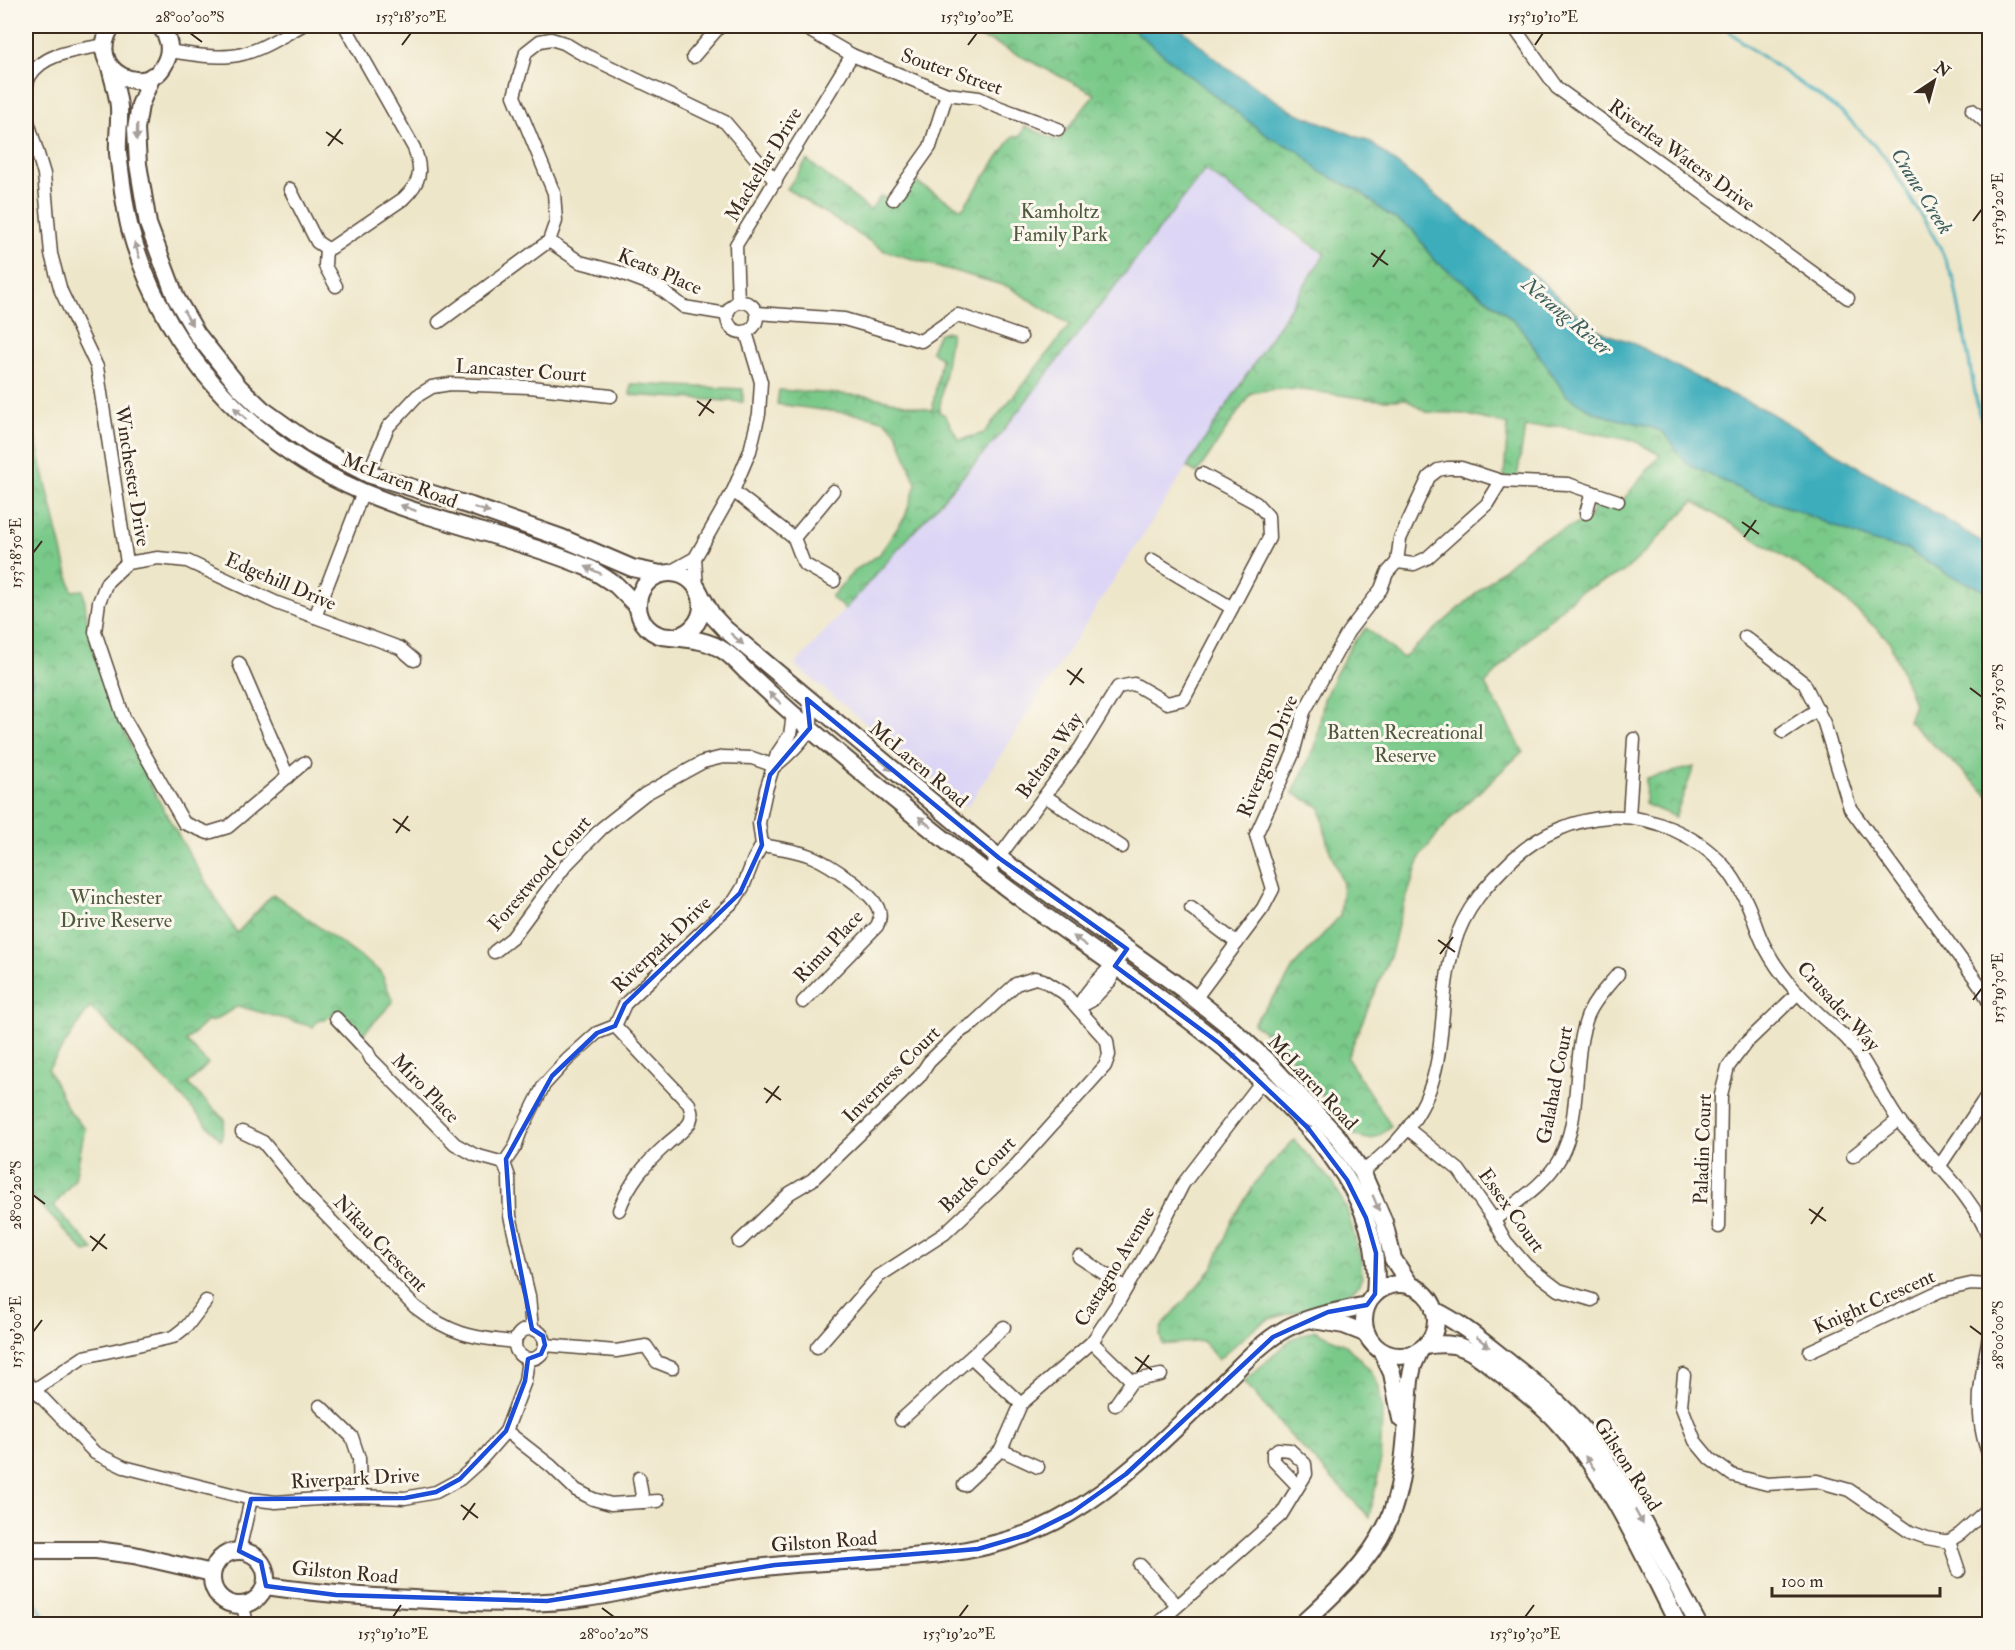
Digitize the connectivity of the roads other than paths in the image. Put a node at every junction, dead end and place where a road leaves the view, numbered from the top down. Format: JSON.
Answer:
{"nodes":[{"id":1,"x":112,"y":26,"type":"edge"},
{"id":2,"x":161,"y":26,"type":"edge"},
{"id":3,"x":301,"y":26,"type":"edge"},
{"id":4,"x":345,"y":26,"type":"edge"},
{"id":5,"x":720,"y":26,"type":"edge"},
{"id":6,"x":805,"y":26,"type":"edge"},
{"id":7,"x":1513,"y":26,"type":"edge"},
{"id":8,"x":104,"y":45,"type":"junction"},
{"id":9,"x":169,"y":51,"type":"junction"},
{"id":10,"x":852,"y":55,"type":"junction"},
{"id":11,"x":693,"y":57,"type":"dead end"},
{"id":12,"x":110,"y":67,"type":"junction"},
{"id":13,"x":28,"y":74,"type":"edge"},
{"id":14,"x":152,"y":76,"type":"junction"},
{"id":15,"x":26,"y":89,"type":"edge"},
{"id":16,"x":947,"y":94,"type":"junction"},
{"id":17,"x":1972,"y":110,"type":"dead end"},
{"id":18,"x":26,"y":115,"type":"edge"},
{"id":19,"x":1989,"y":126,"type":"edge"},
{"id":20,"x":1058,"y":129,"type":"dead end"},
{"id":21,"x":776,"y":182,"type":"junction"},
{"id":22,"x":290,"y":189,"type":"dead end"},
{"id":23,"x":893,"y":199,"type":"dead end"},
{"id":24,"x":549,"y":241,"type":"junction"},
{"id":25,"x":326,"y":248,"type":"junction"},
{"id":26,"x":336,"y":286,"type":"dead end"},
{"id":27,"x":1848,"y":298,"type":"dead end"},
{"id":28,"x":738,"y":302,"type":"junction"},
{"id":29,"x":757,"y":313,"type":"junction"},
{"id":30,"x":727,"y":314,"type":"junction"},
{"id":31,"x":439,"y":322,"type":"dead end"},
{"id":32,"x":746,"y":332,"type":"junction"},
{"id":33,"x":1021,"y":337,"type":"dead end"},
{"id":34,"x":611,"y":396,"type":"dead end"},
{"id":35,"x":368,"y":474,"type":"junction"},
{"id":36,"x":1202,"y":474,"type":"dead end"},
{"id":37,"x":1501,"y":481,"type":"junction"},
{"id":38,"x":733,"y":490,"type":"junction"},
{"id":39,"x":833,"y":491,"type":"dead end"},
{"id":40,"x":363,"y":492,"type":"junction"},
{"id":41,"x":1592,"y":492,"type":"junction"},
{"id":42,"x":1618,"y":501,"type":"dead end"},
{"id":43,"x":1586,"y":513,"type":"dead end"},
{"id":44,"x":794,"y":538,"type":"junction"},
{"id":45,"x":695,"y":558,"type":"junction"},
{"id":46,"x":1152,"y":560,"type":"dead end"},
{"id":47,"x":1397,"y":562,"type":"junction"},
{"id":48,"x":127,"y":563,"type":"junction"},
{"id":49,"x":665,"y":573,"type":"junction"},
{"id":50,"x":834,"y":581,"type":"dead end"},
{"id":51,"x":699,"y":591,"type":"junction"},
{"id":52,"x":638,"y":607,"type":"junction"},
{"id":53,"x":1232,"y":608,"type":"junction"},
{"id":54,"x":315,"y":617,"type":"junction"},
{"id":55,"x":671,"y":637,"type":"junction"},
{"id":56,"x":1745,"y":637,"type":"dead end"},
{"id":57,"x":414,"y":660,"type":"dead end"},
{"id":58,"x":239,"y":663,"type":"dead end"},
{"id":59,"x":807,"y":699,"type":"junction"},
{"id":60,"x":1818,"y":709,"type":"junction"},
{"id":61,"x":793,"y":714,"type":"junction"},
{"id":62,"x":810,"y":728,"type":"junction"},
{"id":63,"x":1783,"y":732,"type":"dead end"},
{"id":64,"x":1634,"y":739,"type":"dead end"},
{"id":65,"x":304,"y":763,"type":"dead end"},
{"id":66,"x":775,"y":766,"type":"junction"},
{"id":67,"x":288,"y":777,"type":"junction"},
{"id":68,"x":1045,"y":796,"type":"junction"},
{"id":69,"x":1629,"y":817,"type":"junction"},
{"id":70,"x":762,"y":845,"type":"junction"},
{"id":71,"x":1122,"y":847,"type":"dead end"},
{"id":72,"x":999,"y":858,"type":"junction"},
{"id":73,"x":987,"y":873,"type":"junction"},
{"id":74,"x":1191,"y":908,"type":"dead end"},
{"id":75,"x":1237,"y":943,"type":"junction"},
{"id":76,"x":1127,"y":950,"type":"junction"},
{"id":77,"x":494,"y":952,"type":"dead end"},
{"id":78,"x":1115,"y":966,"type":"junction"},
{"id":79,"x":1618,"y":974,"type":"dead end"},
{"id":80,"x":1798,"y":993,"type":"junction"},
{"id":81,"x":1195,"y":999,"type":"junction"},
{"id":82,"x":802,"y":1002,"type":"dead end"},
{"id":83,"x":1989,"y":1005,"type":"edge"},
{"id":84,"x":1078,"y":1008,"type":"junction"},
{"id":85,"x":336,"y":1018,"type":"dead end"},
{"id":86,"x":615,"y":1026,"type":"junction"},
{"id":87,"x":1262,"y":1081,"type":"junction"},
{"id":88,"x":1989,"y":1088,"type":"edge"},
{"id":89,"x":1898,"y":1120,"type":"junction"},
{"id":90,"x":1407,"y":1129,"type":"junction"},
{"id":91,"x":242,"y":1132,"type":"dead end"},
{"id":92,"x":1853,"y":1156,"type":"dead end"},
{"id":93,"x":504,"y":1163,"type":"junction"},
{"id":94,"x":1939,"y":1167,"type":"junction"},
{"id":95,"x":1362,"y":1172,"type":"junction"},
{"id":96,"x":620,"y":1210,"type":"dead end"},
{"id":97,"x":1494,"y":1220,"type":"junction"},
{"id":98,"x":1719,"y":1227,"type":"dead end"},
{"id":99,"x":1989,"y":1241,"type":"edge"},
{"id":100,"x":739,"y":1242,"type":"dead end"},
{"id":101,"x":1079,"y":1257,"type":"dead end"},
{"id":102,"x":1989,"y":1285,"type":"edge"},
{"id":103,"x":1411,"y":1286,"type":"junction"},
{"id":104,"x":1126,"y":1288,"type":"junction"},
{"id":105,"x":1371,"y":1300,"type":"junction"},
{"id":106,"x":1592,"y":1300,"type":"dead end"},
{"id":107,"x":206,"y":1301,"type":"dead end"},
{"id":108,"x":1434,"y":1310,"type":"junction"},
{"id":109,"x":1311,"y":1319,"type":"junction"},
{"id":110,"x":1004,"y":1327,"type":"dead end"},
{"id":111,"x":532,"y":1329,"type":"junction"},
{"id":112,"x":1989,"y":1332,"type":"edge"},
{"id":113,"x":1367,"y":1334,"type":"junction"},
{"id":114,"x":515,"y":1342,"type":"junction"},
{"id":115,"x":1092,"y":1342,"type":"junction"},
{"id":116,"x":545,"y":1345,"type":"junction"},
{"id":117,"x":817,"y":1347,"type":"dead end"},
{"id":118,"x":1422,"y":1348,"type":"junction"},
{"id":119,"x":1810,"y":1351,"type":"dead end"},
{"id":120,"x":1382,"y":1352,"type":"junction"},
{"id":121,"x":972,"y":1358,"type":"junction"},
{"id":122,"x":528,"y":1359,"type":"junction"},
{"id":123,"x":672,"y":1368,"type":"dead end"},
{"id":124,"x":1161,"y":1375,"type":"dead end"},
{"id":125,"x":1684,"y":1375,"type":"dead end"},
{"id":126,"x":1132,"y":1381,"type":"junction"},
{"id":127,"x":30,"y":1386,"type":"edge"},
{"id":128,"x":1021,"y":1404,"type":"junction"},
{"id":129,"x":1115,"y":1405,"type":"dead end"},
{"id":130,"x":320,"y":1406,"type":"dead end"},
{"id":131,"x":1984,"y":1412,"type":"edge"},
{"id":132,"x":901,"y":1420,"type":"dead end"},
{"id":133,"x":506,"y":1431,"type":"junction"},
{"id":134,"x":1404,"y":1438,"type":"junction"},
{"id":135,"x":1001,"y":1450,"type":"junction"},
{"id":136,"x":1989,"y":1458,"type":"edge"},
{"id":137,"x":1038,"y":1467,"type":"dead end"},
{"id":138,"x":639,"y":1478,"type":"dead end"},
{"id":139,"x":964,"y":1485,"type":"dead end"},
{"id":140,"x":1298,"y":1486,"type":"dead end"},
{"id":141,"x":360,"y":1496,"type":"junction"},
{"id":142,"x":251,"y":1499,"type":"junction"},
{"id":143,"x":658,"y":1501,"type":"dead end"},
{"id":144,"x":643,"y":1502,"type":"junction"},
{"id":145,"x":1989,"y":1507,"type":"edge"},
{"id":146,"x":1949,"y":1541,"type":"junction"},
{"id":147,"x":26,"y":1550,"type":"edge"},
{"id":148,"x":239,"y":1551,"type":"junction"},
{"id":149,"x":1140,"y":1565,"type":"dead end"},
{"id":150,"x":1959,"y":1571,"type":"dead end"},
{"id":151,"x":212,"y":1574,"type":"junction"},
{"id":152,"x":266,"y":1586,"type":"junction"},
{"id":153,"x":1177,"y":1605,"type":"junction"},
{"id":154,"x":243,"y":1606,"type":"junction"},
{"id":155,"x":247,"y":1624,"type":"edge"},
{"id":156,"x":1157,"y":1624,"type":"edge"},
{"id":157,"x":1302,"y":1624,"type":"edge"},
{"id":158,"x":1678,"y":1624,"type":"edge"},
{"id":159,"x":1698,"y":1624,"type":"edge"}],
"edges":[{"from":1,"to":8,"type":"main road"},
{"from":2,"to":9,"type":"main road"},
{"from":3,"to":9,"type":"street"},
{"from":4,"to":25,"type":"street"},
{"from":5,"to":11,"type":"street"},
{"from":6,"to":10,"type":"street","name":"Souter Street"},
{"from":7,"to":27,"type":"street","name":"Riverlea Waters Drive"},
{"from":8,"to":12,"type":"main road","name":"McLaren Road"},
{"from":8,"to":13,"type":"street"},
{"from":9,"to":14,"type":"main road","name":"McLaren Road"},
{"from":10,"to":16,"type":"street","name":"Souter Street"},
{"from":10,"to":21,"type":"street","name":"Mackellar Drive"},
{"from":12,"to":14,"type":"main road"},
{"from":40,"to":12,"type":"main road","name":"McLaren Road","one_way":true},
{"from":13,"to":15,"type":"street"},
{"from":14,"to":35,"type":"main road","name":"McLaren Road","one_way":true},
{"from":16,"to":20,"type":"street","name":"Souter Street"},
{"from":16,"to":23,"type":"street"},
{"from":17,"to":19,"type":"street"},
{"from":18,"to":48,"type":"street","name":"Winchester Drive"},
{"from":21,"to":24,"type":"street"},
{"from":21,"to":28,"type":"street","name":"Mackellar Drive"},
{"from":22,"to":25,"type":"street"},
{"from":24,"to":30,"type":"street","name":"Keats Place"},
{"from":24,"to":31,"type":"street"},
{"from":25,"to":26,"type":"street"},
{"from":28,"to":29,"type":"street"},
{"from":28,"to":30,"type":"street"},
{"from":29,"to":32,"type":"street"},
{"from":29,"to":33,"type":"street"},
{"from":30,"to":32,"type":"street"},
{"from":32,"to":38,"type":"street"},
{"from":34,"to":35,"type":"street","name":"Lancaster Court"},
{"from":35,"to":49,"type":"main road","name":"McLaren Road","one_way":true},
{"from":36,"to":53,"type":"street","name":"Beltana Way"},
{"from":37,"to":41,"type":"street","name":"Rivergum Drive"},
{"from":37,"to":47,"type":"street"},
{"from":37,"to":47,"type":"street","name":"Rivergum Drive"},
{"from":38,"to":44,"type":"street"},
{"from":38,"to":45,"type":"street"},
{"from":39,"to":44,"type":"street"},
{"from":52,"to":40,"type":"main road","name":"McLaren Road","one_way":true},
{"from":40,"to":54,"type":"street"},
{"from":41,"to":42,"type":"street","name":"Rivergum Drive"},
{"from":41,"to":43,"type":"street"},
{"from":44,"to":50,"type":"street"},
{"from":45,"to":49,"type":"street"},
{"from":45,"to":51,"type":"street"},
{"from":46,"to":53,"type":"street"},
{"from":47,"to":75,"type":"street","name":"Rivergum Drive"},
{"from":48,"to":54,"type":"street","name":"Edgehill Drive"},
{"from":48,"to":67,"type":"street","name":"Winchester Drive"},
{"from":49,"to":51,"type":"main road"},
{"from":49,"to":52,"type":"main road"},
{"from":51,"to":55,"type":"main road"},
{"from":51,"to":59,"type":"main road","name":"McLaren Road","one_way":true},
{"from":52,"to":55,"type":"main road"},
{"from":53,"to":68,"type":"street","name":"Beltana Way"},
{"from":54,"to":57,"type":"street","name":"Edgehill Drive"},
{"from":61,"to":55,"type":"main road","name":"McLaren Road","one_way":true},
{"from":56,"to":60,"type":"street"},
{"from":58,"to":67,"type":"street"},
{"from":59,"to":62,"type":"street"},
{"from":59,"to":72,"type":"main road","name":"McLaren Road","one_way":true},
{"from":60,"to":63,"type":"street"},
{"from":60,"to":83,"type":"street"},
{"from":61,"to":62,"type":"main road","name":"McLaren Road"},
{"from":61,"to":66,"type":"street","name":"Riverpark Drive"},
{"from":62,"to":66,"type":"street","name":"Riverpark Drive"},
{"from":73,"to":62,"type":"main road","name":"McLaren Road","one_way":true},
{"from":64,"to":69,"type":"street"},
{"from":65,"to":67,"type":"street","name":"Winchester Drive"},
{"from":66,"to":70,"type":"street","name":"Riverpark Drive"},
{"from":66,"to":77,"type":"street","name":"Forestwood Court"},
{"from":68,"to":71,"type":"street"},
{"from":68,"to":72,"type":"street","name":"Beltana Way"},
{"from":69,"to":80,"type":"street","name":"Crusader Way"},
{"from":69,"to":90,"type":"street","name":"Crusader Way"},
{"from":70,"to":82,"type":"street","name":"Rimu Place"},
{"from":70,"to":86,"type":"street","name":"Riverpark Drive"},
{"from":72,"to":73,"type":"street","name":"Beltana Way"},
{"from":72,"to":76,"type":"main road","name":"McLaren Road","one_way":true},
{"from":78,"to":73,"type":"main road","name":"McLaren Road","one_way":true},
{"from":74,"to":75,"type":"street"},
{"from":75,"to":81,"type":"street","name":"Rivergum Drive"},
{"from":76,"to":78,"type":"street"},
{"from":76,"to":81,"type":"main road","name":"McLaren Road"},
{"from":78,"to":84,"type":"street"},
{"from":87,"to":78,"type":"main road","name":"McLaren Road","one_way":true},
{"from":79,"to":97,"type":"street","name":"Galahad Court"},
{"from":80,"to":89,"type":"street","name":"Crusader Way"},
{"from":80,"to":98,"type":"street","name":"Paladin Court"},
{"from":81,"to":95,"type":"main road","name":"McLaren Road"},
{"from":84,"to":100,"type":"street","name":"Inverness Court"},
{"from":84,"to":117,"type":"street","name":"Bards Court"},
{"from":85,"to":93,"type":"street","name":"Miro Place"},
{"from":86,"to":93,"type":"street"},
{"from":86,"to":96,"type":"street"},
{"from":87,"to":104,"type":"street","name":"Castagno Avenue"},
{"from":105,"to":87,"type":"main road","name":"McLaren Road","one_way":true},
{"from":88,"to":94,"type":"street"},
{"from":89,"to":92,"type":"street"},
{"from":89,"to":94,"type":"street","name":"Crusader Way"},
{"from":90,"to":95,"type":"street","name":"Crusader Way"},
{"from":90,"to":97,"type":"street","name":"Essex Court"},
{"from":91,"to":114,"type":"street","name":"Nikau Crescent"},
{"from":93,"to":111,"type":"street"},
{"from":94,"to":99,"type":"street","name":"Crusader Way"},
{"from":95,"to":103,"type":"main road","name":"McLaren Road","one_way":true},
{"from":97,"to":106,"type":"street","name":"Essex Court"},
{"from":101,"to":104,"type":"street"},
{"from":102,"to":119,"type":"street","name":"Knight Crescent"},
{"from":103,"to":105,"type":"main road"},
{"from":103,"to":108,"type":"main road"},
{"from":104,"to":115,"type":"street","name":"Castagno Avenue"},
{"from":105,"to":109,"type":"main road","name":"Gilston Road"},
{"from":105,"to":113,"type":"main road"},
{"from":107,"to":127,"type":"street"},
{"from":108,"to":118,"type":"main road"},
{"from":108,"to":159,"type":"main road","name":"Gilston Road","one_way":true},
{"from":109,"to":113,"type":"main road"},
{"from":109,"to":152,"type":"main road","name":"Gilston Road"},
{"from":110,"to":121,"type":"street"},
{"from":111,"to":114,"type":"street"},
{"from":111,"to":116,"type":"street"},
{"from":112,"to":131,"type":"street"},
{"from":113,"to":120,"type":"main road"},
{"from":114,"to":122,"type":"street"},
{"from":115,"to":126,"type":"street"},
{"from":115,"to":128,"type":"street","name":"Castagno Avenue"},
{"from":116,"to":122,"type":"street"},
{"from":116,"to":123,"type":"street"},
{"from":118,"to":120,"type":"main road"},
{"from":118,"to":134,"type":"main road"},
{"from":158,"to":118,"type":"main road","name":"Gilston Road","one_way":true},
{"from":120,"to":134,"type":"main road"},
{"from":121,"to":128,"type":"street"},
{"from":121,"to":132,"type":"street"},
{"from":122,"to":133,"type":"street","name":"Riverpark Drive"},
{"from":124,"to":126,"type":"street"},
{"from":125,"to":146,"type":"street"},
{"from":126,"to":129,"type":"street"},
{"from":127,"to":142,"type":"street","name":"Riverpark Drive"},
{"from":128,"to":135,"type":"street","name":"Castagno Avenue"},
{"from":130,"to":141,"type":"street"},
{"from":131,"to":136,"type":"street"},
{"from":133,"to":141,"type":"street","name":"Riverpark Drive"},
{"from":133,"to":144,"type":"street"},
{"from":134,"to":157,"type":"main road"},
{"from":135,"to":137,"type":"street"},
{"from":135,"to":139,"type":"street","name":"Castagno Avenue"},
{"from":138,"to":144,"type":"street"},
{"from":140,"to":153,"type":"street"},
{"from":141,"to":142,"type":"street","name":"Riverpark Drive"},
{"from":142,"to":148,"type":"street"},
{"from":143,"to":144,"type":"street"},
{"from":145,"to":146,"type":"street"},
{"from":146,"to":150,"type":"street"},
{"from":147,"to":151,"type":"main road"},
{"from":148,"to":151,"type":"main road"},
{"from":148,"to":152,"type":"main road"},
{"from":149,"to":153,"type":"street"},
{"from":151,"to":154,"type":"main road"},
{"from":152,"to":154,"type":"main road"},
{"from":153,"to":156,"type":"street"},
{"from":154,"to":155,"type":"street"}]}
